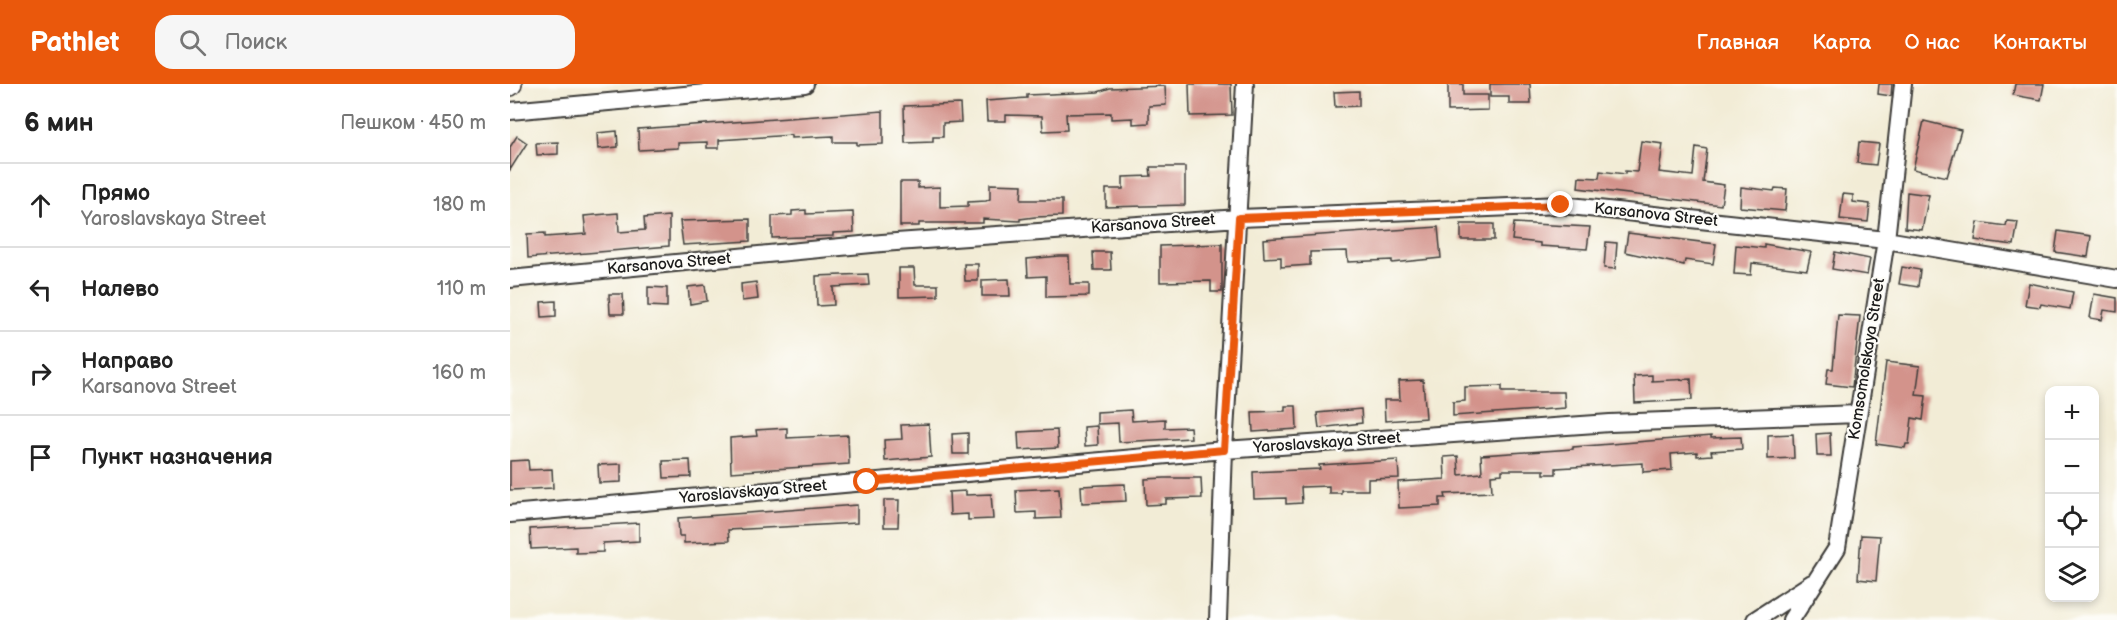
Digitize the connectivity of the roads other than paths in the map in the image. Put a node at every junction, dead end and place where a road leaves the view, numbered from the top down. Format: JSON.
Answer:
{"nodes":[{"id":1,"x":805,"y":84,"type":"edge"},
{"id":2,"x":1245,"y":84,"type":"edge"},
{"id":3,"x":1903,"y":84,"type":"edge"},
{"id":4,"x":510,"y":111,"type":"edge"},
{"id":5,"x":1239,"y":218,"type":"junction"},
{"id":6,"x":1886,"y":240,"type":"junction"},
{"id":7,"x":510,"y":279,"type":"edge"},
{"id":8,"x":2117,"y":279,"type":"edge"},
{"id":9,"x":1858,"y":414,"type":"junction"},
{"id":10,"x":1224,"y":450,"type":"junction"},
{"id":11,"x":510,"y":514,"type":"edge"},
{"id":12,"x":1817,"y":580,"type":"junction"},
{"id":13,"x":1218,"y":620,"type":"edge"},
{"id":14,"x":1755,"y":620,"type":"edge"},
{"id":15,"x":1791,"y":620,"type":"edge"}],
"edges":[{"from":1,"to":4,"type":"street"},
{"from":2,"to":5,"type":"street"},
{"from":3,"to":6,"type":"street","name":"Komsomolskaya Street"},
{"from":5,"to":6,"type":"street","name":"Karsanova Street"},
{"from":5,"to":7,"type":"street","name":"Karsanova Street"},
{"from":5,"to":10,"type":"street"},
{"from":6,"to":8,"type":"street","name":"Karsanova Street"},
{"from":6,"to":9,"type":"street","name":"Komsomolskaya Street"},
{"from":9,"to":10,"type":"street","name":"Yaroslavskaya Street"},
{"from":9,"to":12,"type":"street","name":"Komsomolskaya Street"},
{"from":10,"to":11,"type":"street","name":"Yaroslavskaya Street"},
{"from":10,"to":13,"type":"street"},
{"from":12,"to":14,"type":"street"},
{"from":12,"to":15,"type":"street","name":"Komsomolskaya Street"}]}
